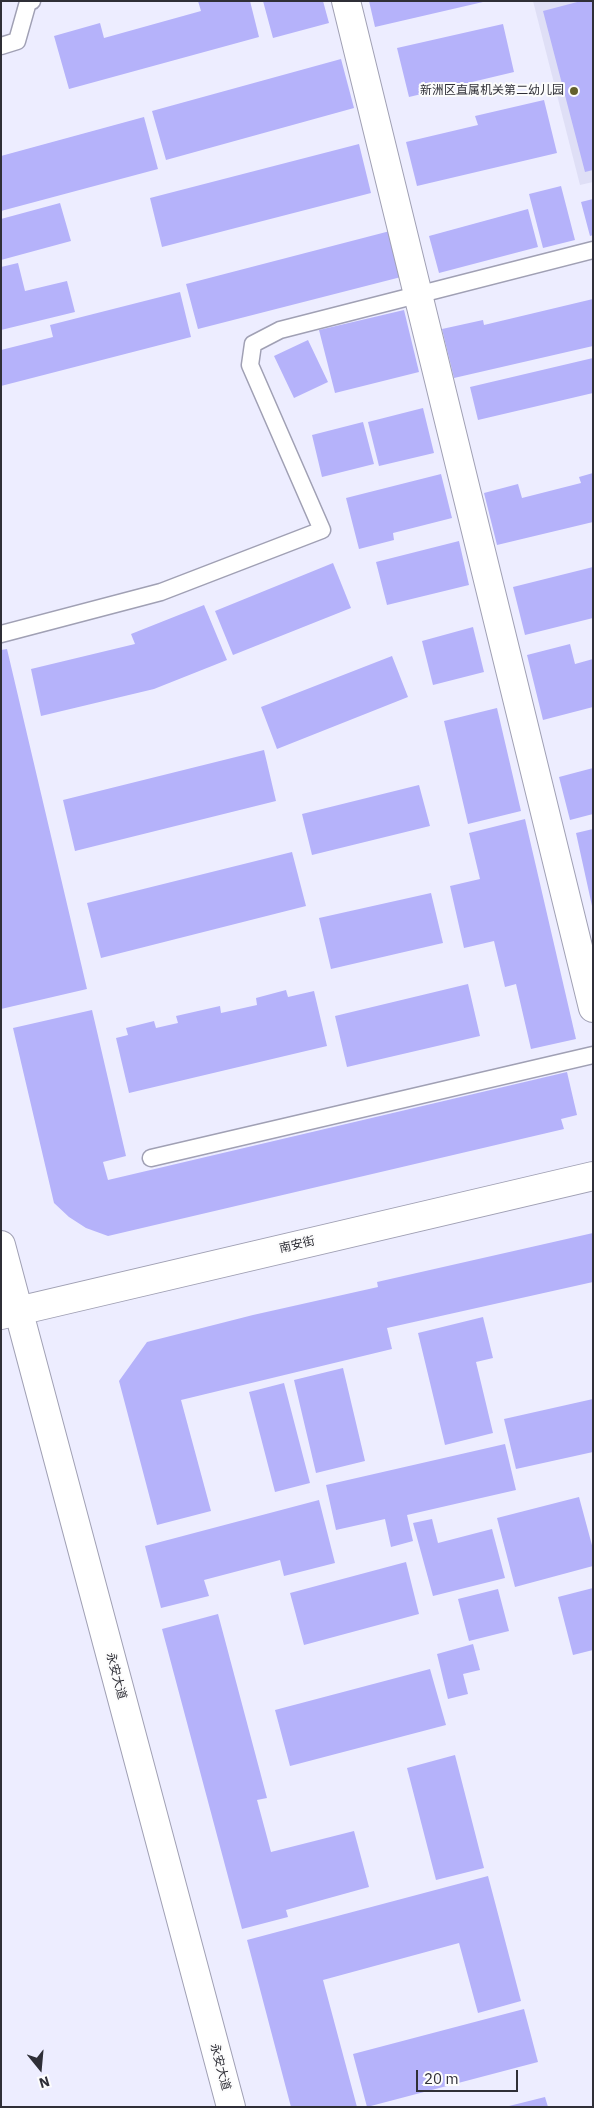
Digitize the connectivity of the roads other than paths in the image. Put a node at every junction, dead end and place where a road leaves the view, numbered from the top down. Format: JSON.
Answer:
{"nodes":[{"id":1,"x":32,"y":1,"type":"edge"},
{"id":2,"x":346,"y":1,"type":"edge"},
{"id":3,"x":1,"y":46,"type":"edge"},
{"id":4,"x":593,"y":250,"type":"edge"},
{"id":5,"x":418,"y":293,"type":"junction"},
{"id":6,"x":1,"y":634,"type":"edge"},
{"id":7,"x":593,"y":1008,"type":"edge"},
{"id":8,"x":593,"y":1055,"type":"edge"},
{"id":9,"x":151,"y":1158,"type":"dead end"},
{"id":10,"x":593,"y":1176,"type":"edge"},
{"id":11,"x":1,"y":1245,"type":"edge"},
{"id":12,"x":10,"y":1313,"type":"edge"},
{"id":13,"x":231,"y":2107,"type":"edge"}],
"edges":[{"from":1,"to":3,"type":"lane"},
{"from":2,"to":5,"type":"street"},
{"from":4,"to":5,"type":"lane"},
{"from":5,"to":6,"type":"lane"},
{"from":5,"to":7,"type":"street"},
{"from":8,"to":9,"type":"lane"},
{"from":10,"to":12,"type":"street","name":"南安街"},
{"from":11,"to":12,"type":"street","name":"永安大道"},
{"from":12,"to":13,"type":"street","name":"永安大道"}]}
